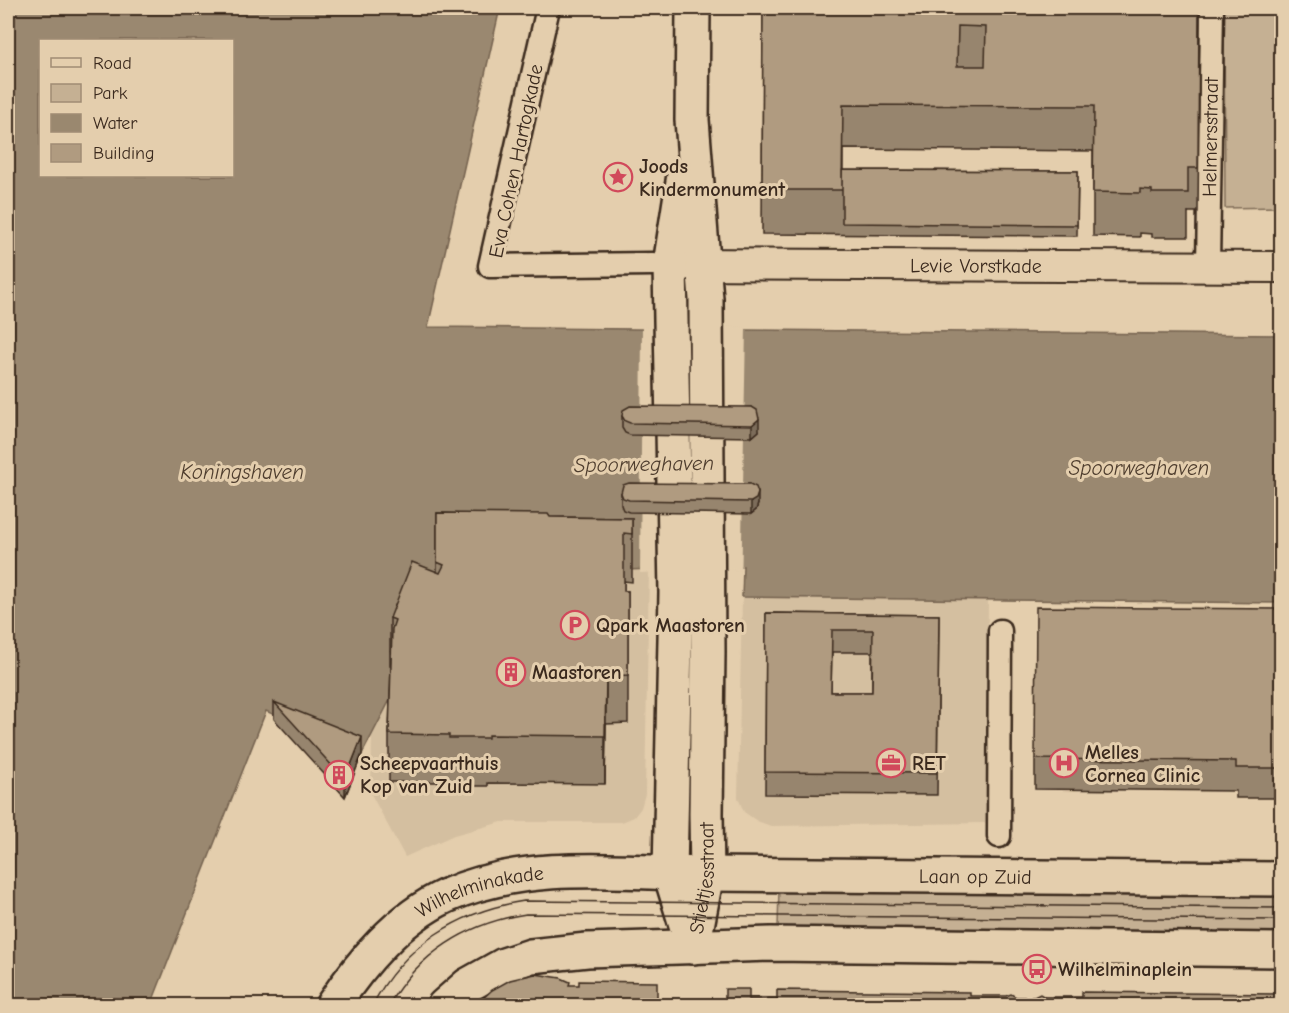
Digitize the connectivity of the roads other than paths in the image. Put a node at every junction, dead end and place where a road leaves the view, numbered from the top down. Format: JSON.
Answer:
{"nodes":[{"id":1,"x":548,"y":8,"type":"edge"},
{"id":2,"x":693,"y":8,"type":"edge"},
{"id":3,"x":1212,"y":8,"type":"edge"},
{"id":4,"x":692,"y":120,"type":"junction"},
{"id":5,"x":704,"y":263,"type":"junction"},
{"id":6,"x":662,"y":265,"type":"junction"},
{"id":7,"x":1208,"y":266,"type":"junction"},
{"id":8,"x":1281,"y":267,"type":"edge"},
{"id":9,"x":1000,"y":631,"type":"dead end"},
{"id":10,"x":999,"y":836,"type":"dead end"},
{"id":11,"x":670,"y":873,"type":"junction"},
{"id":12,"x":707,"y":874,"type":"junction"},
{"id":13,"x":1281,"y":879,"type":"edge"},
{"id":14,"x":693,"y":947,"type":"junction"},
{"id":15,"x":1281,"y":950,"type":"edge"},
{"id":16,"x":332,"y":1005,"type":"edge"},
{"id":17,"x":444,"y":1005,"type":"edge"}],
"edges":[{"from":1,"to":6,"type":"street","name":"Eva Cohen Hartogkade"},
{"from":2,"to":4,"type":"main road"},
{"from":3,"to":7,"type":"street","name":"Helmersstraat"},
{"from":4,"to":5,"type":"main road"},
{"from":4,"to":6,"type":"main road"},
{"from":5,"to":6,"type":"street","name":"Levie Vorstkade"},
{"from":5,"to":7,"type":"street","name":"Levie Vorstkade"},
{"from":5,"to":12,"type":"main road","name":"Stieltjesstraat"},
{"from":6,"to":11,"type":"main road","name":"Stieltjesstraat"},
{"from":7,"to":8,"type":"street","name":"Levie Vorstkade"},
{"from":9,"to":10,"type":"street"},
{"from":11,"to":12,"type":"main road","name":"Laan op Zuid"},
{"from":11,"to":14,"type":"main road","name":"Stieltjesstraat"},
{"from":11,"to":16,"type":"main road","name":"Wilhelminakade"},
{"from":12,"to":13,"type":"main road","name":"Laan op Zuid"},
{"from":12,"to":14,"type":"main road","name":"Stieltjesstraat"},
{"from":14,"to":15,"type":"main road"},
{"from":14,"to":17,"type":"main road"}]}
